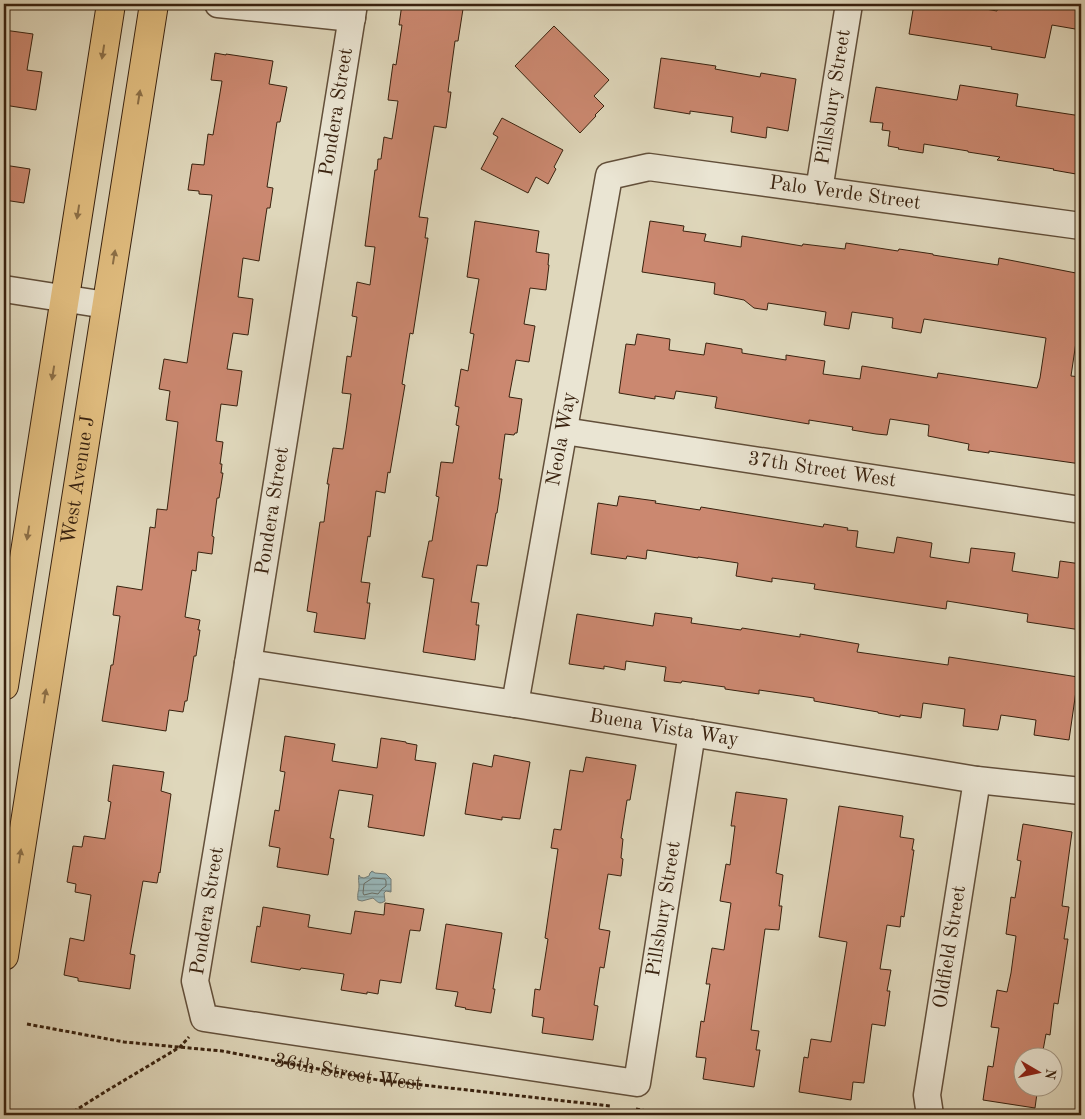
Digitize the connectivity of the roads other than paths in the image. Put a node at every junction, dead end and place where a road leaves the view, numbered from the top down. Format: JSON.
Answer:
{"nodes":[{"id":1,"x":111,"y":4,"type":"edge"},
{"id":2,"x":154,"y":4,"type":"edge"},
{"id":3,"x":218,"y":4,"type":"edge"},
{"id":4,"x":849,"y":4,"type":"edge"},
{"id":5,"x":353,"y":11,"type":"edge"},
{"id":6,"x":609,"y":176,"type":"joint"},
{"id":7,"x":819,"y":190,"type":"junction"},
{"id":8,"x":1081,"y":226,"type":"edge"},
{"id":9,"x":4,"y":289,"type":"edge"},
{"id":10,"x":64,"y":299,"type":"junction"},
{"id":11,"x":106,"y":306,"type":"junction"},
{"id":12,"x":564,"y":431,"type":"junction"},
{"id":13,"x":1081,"y":510,"type":"edge"},
{"id":14,"x":248,"y":663,"type":"junction"},
{"id":15,"x":4,"y":686,"type":"edge"},
{"id":16,"x":515,"y":704,"type":"junction"},
{"id":17,"x":692,"y":733,"type":"junction"},
{"id":18,"x":978,"y":780,"type":"junction"},
{"id":19,"x":1081,"y":791,"type":"edge"},
{"id":20,"x":4,"y":956,"type":"edge"},
{"id":21,"x":204,"y":1018,"type":"joint"},
{"id":22,"x":637,"y":1083,"type":"joint"},
{"id":23,"x":930,"y":1115,"type":"edge"}],
"edges":[{"from":1,"to":10,"type":"main road","one_way":true},
{"from":11,"to":2,"type":"main road","name":"West Avenue J","one_way":true},
{"from":3,"to":5,"type":"street"},
{"from":4,"to":7,"type":"street","name":"Pillsbury Street"},
{"from":5,"to":14,"type":"street","name":"Pondera Street"},
{"from":6,"to":7,"type":"street","name":"Palo Verde Street"},
{"from":6,"to":12,"type":"street","name":"Neola Way"},
{"from":7,"to":8,"type":"street","name":"Palo Verde Street"},
{"from":9,"to":10,"type":"street"},
{"from":10,"to":11,"type":"street"},
{"from":10,"to":15,"type":"main road","one_way":true},
{"from":20,"to":11,"type":"main road","name":"West Avenue J","one_way":true},
{"from":12,"to":13,"type":"street","name":"37th Street West"},
{"from":12,"to":16,"type":"street","name":"Neola Way"},
{"from":14,"to":16,"type":"street","name":"Buena Vista Way"},
{"from":14,"to":21,"type":"street","name":"Pondera Street"},
{"from":16,"to":17,"type":"street","name":"Buena Vista Way"},
{"from":17,"to":18,"type":"street","name":"Buena Vista Way"},
{"from":17,"to":22,"type":"street","name":"Pillsbury Street"},
{"from":18,"to":19,"type":"street","name":"Buena Vista Way"},
{"from":18,"to":23,"type":"street","name":"Oldfield Street"},
{"from":21,"to":22,"type":"street","name":"36th Street West"}]}
